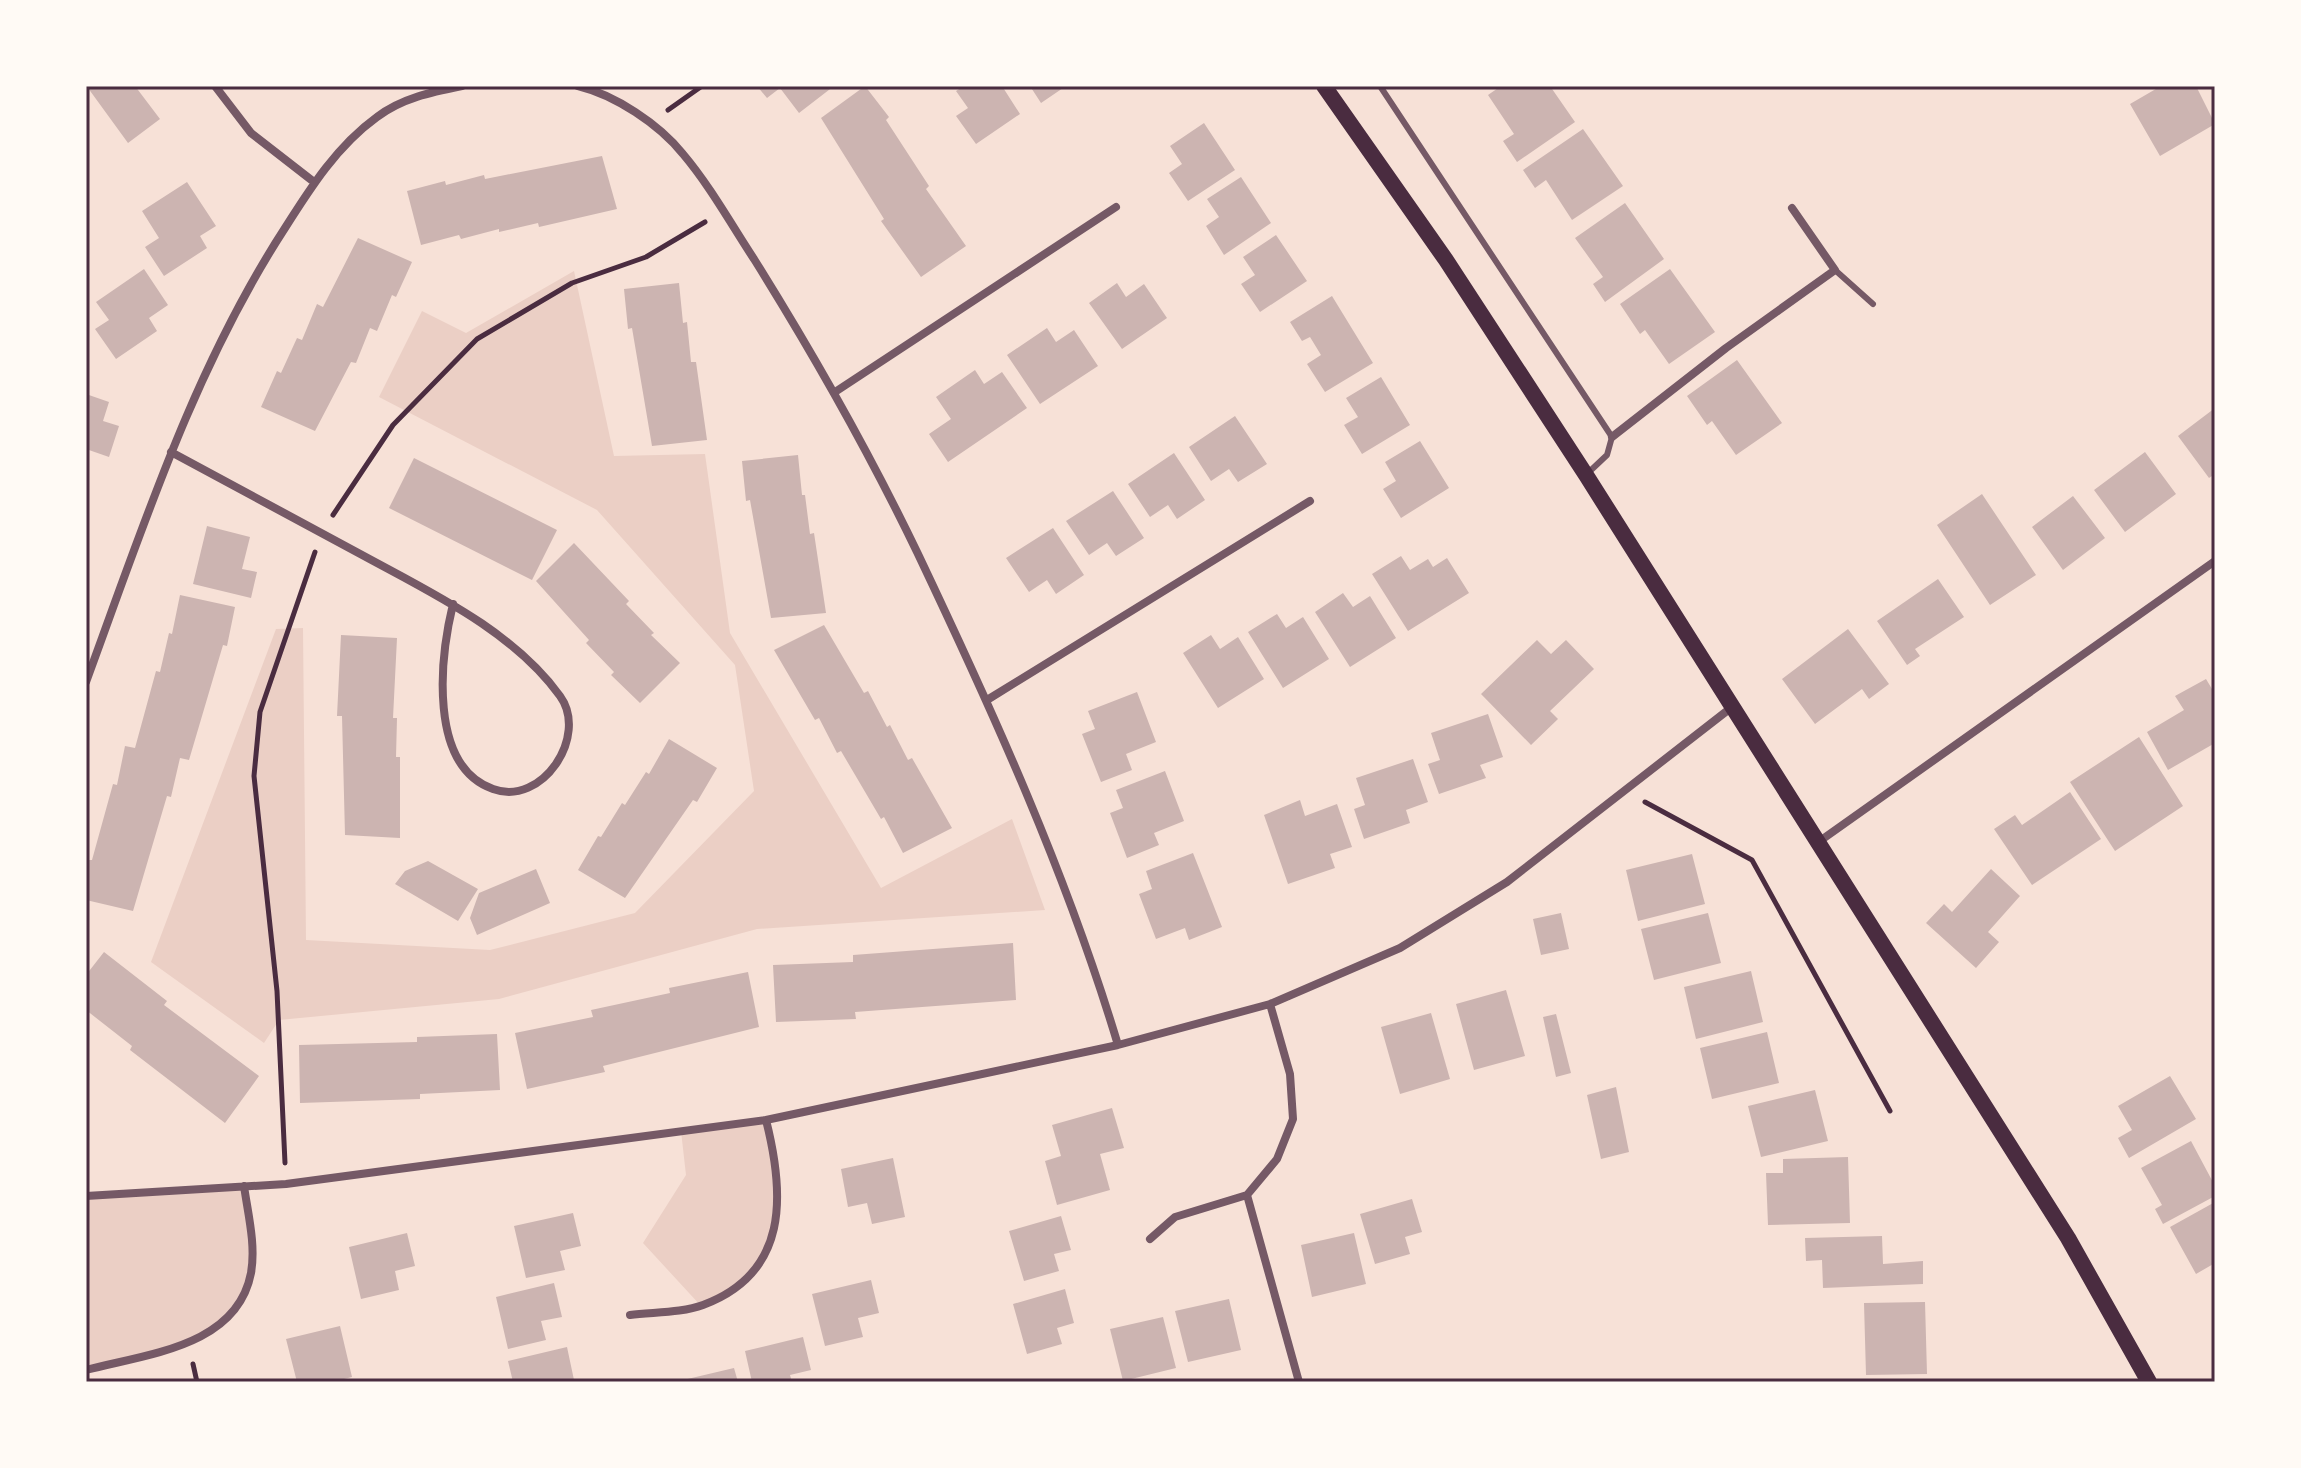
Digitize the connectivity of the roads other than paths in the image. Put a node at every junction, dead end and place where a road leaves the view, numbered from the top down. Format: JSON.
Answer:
{"nodes":[{"id":1,"x":215,"y":86,"type":"edge"},
{"id":2,"x":462,"y":86,"type":"edge"},
{"id":3,"x":578,"y":86,"type":"edge"},
{"id":4,"x":1324,"y":86,"type":"edge"},
{"id":5,"x":1380,"y":86,"type":"edge"},
{"id":6,"x":314,"y":182,"type":"junction"},
{"id":7,"x":1116,"y":207,"type":"dead end"},
{"id":8,"x":1792,"y":208,"type":"dead end"},
{"id":9,"x":1835,"y":270,"type":"junction"},
{"id":10,"x":1873,"y":304,"type":"dead end"},
{"id":11,"x":835,"y":392,"type":"junction"},
{"id":12,"x":1612,"y":437,"type":"junction"},
{"id":13,"x":171,"y":452,"type":"junction"},
{"id":14,"x":1586,"y":475,"type":"junction"},
{"id":15,"x":1310,"y":501,"type":"dead end"},
{"id":16,"x":2215,"y":561,"type":"edge"},
{"id":17,"x":453,"y":604,"type":"junction"},
{"id":18,"x":86,"y":682,"type":"edge"},
{"id":19,"x":987,"y":700,"type":"junction"},
{"id":20,"x":1732,"y":707,"type":"junction"},
{"id":21,"x":1817,"y":844,"type":"junction"},
{"id":22,"x":1270,"y":1004,"type":"junction"},
{"id":23,"x":1118,"y":1045,"type":"junction"},
{"id":24,"x":766,"y":1120,"type":"junction"},
{"id":25,"x":244,"y":1186,"type":"junction"},
{"id":26,"x":1247,"y":1195,"type":"junction"},
{"id":27,"x":86,"y":1196,"type":"edge"},
{"id":28,"x":1150,"y":1239,"type":"dead end"},
{"id":29,"x":630,"y":1315,"type":"dead end"},
{"id":30,"x":86,"y":1370,"type":"edge"},
{"id":31,"x":1299,"y":1382,"type":"edge"},
{"id":32,"x":2149,"y":1382,"type":"edge"}],
"edges":[{"from":1,"to":6,"type":"street"},
{"from":2,"to":6,"type":"street"},
{"from":3,"to":11,"type":"street"},
{"from":4,"to":14,"type":"main road"},
{"from":5,"to":12,"type":"lane"},
{"from":6,"to":13,"type":"street"},
{"from":7,"to":11,"type":"street"},
{"from":8,"to":9,"type":"street"},
{"from":9,"to":10,"type":"lane"},
{"from":9,"to":12,"type":"street"},
{"from":11,"to":19,"type":"street"},
{"from":12,"to":14,"type":"lane"},
{"from":13,"to":17,"type":"street"},
{"from":13,"to":18,"type":"street"},
{"from":14,"to":20,"type":"main road"},
{"from":15,"to":19,"type":"street"},
{"from":16,"to":21,"type":"street"},
{"from":17,"to":17,"type":"street"},
{"from":19,"to":23,"type":"street"},
{"from":20,"to":21,"type":"main road"},
{"from":20,"to":22,"type":"street"},
{"from":21,"to":32,"type":"main road"},
{"from":22,"to":23,"type":"street"},
{"from":22,"to":26,"type":"street"},
{"from":23,"to":24,"type":"street"},
{"from":24,"to":25,"type":"street"},
{"from":24,"to":29,"type":"street"},
{"from":25,"to":27,"type":"street"},
{"from":25,"to":30,"type":"street"},
{"from":26,"to":28,"type":"street"},
{"from":26,"to":31,"type":"street"}]}
